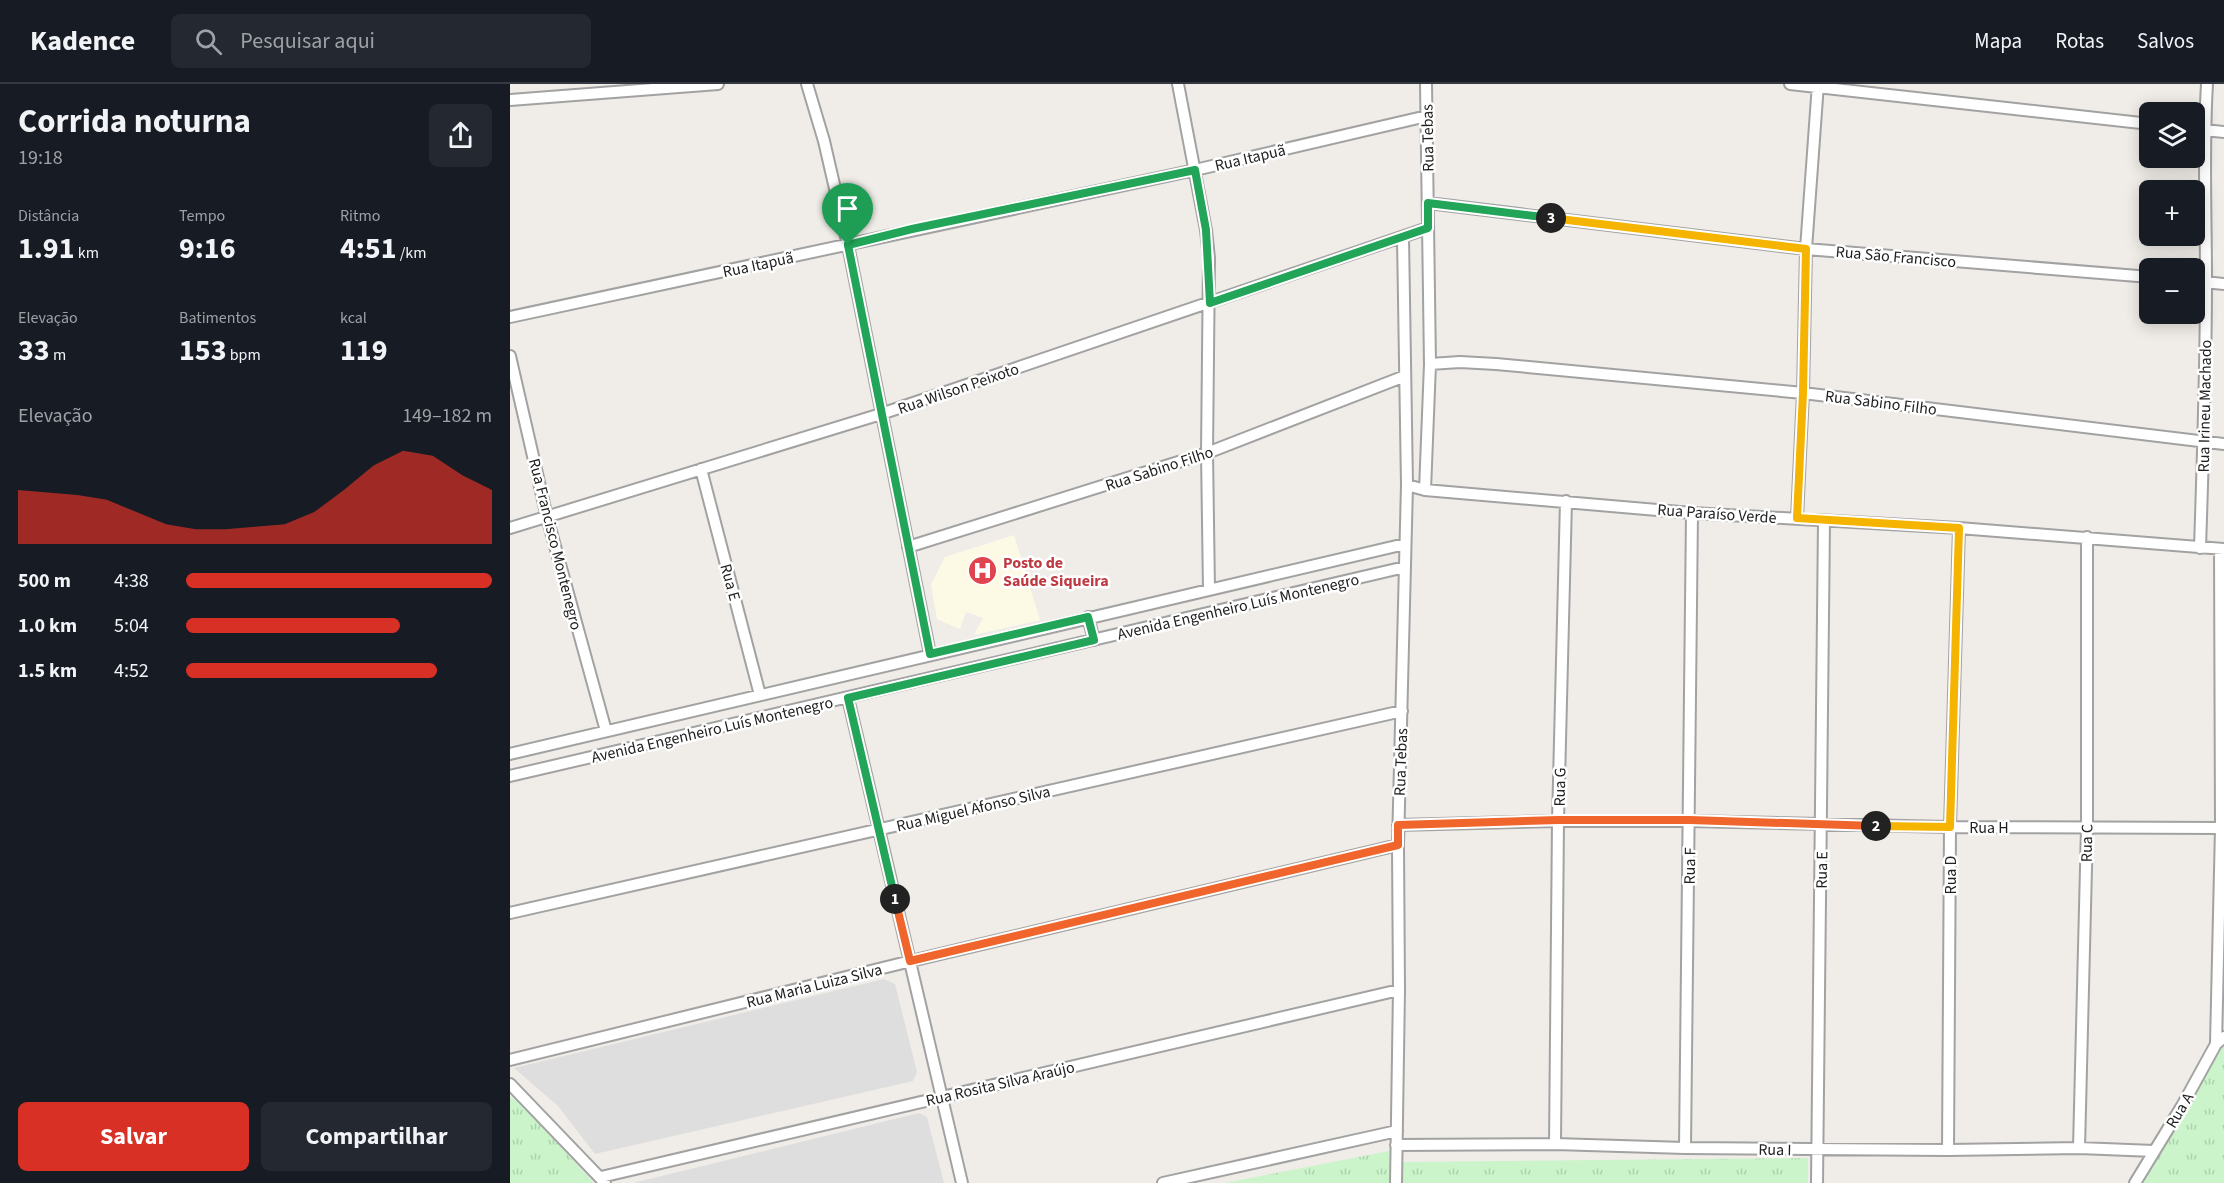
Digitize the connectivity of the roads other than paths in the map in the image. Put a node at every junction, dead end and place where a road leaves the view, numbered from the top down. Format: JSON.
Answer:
{"nodes":[{"id":1,"x":718,"y":84,"type":"edge"},
{"id":2,"x":807,"y":84,"type":"edge"},
{"id":3,"x":1178,"y":84,"type":"edge"},
{"id":4,"x":1426,"y":84,"type":"edge"},
{"id":5,"x":1790,"y":84,"type":"edge"},
{"id":6,"x":2207,"y":84,"type":"edge"},
{"id":7,"x":1818,"y":86,"type":"edge"},
{"id":8,"x":510,"y":100,"type":"edge"},
{"id":9,"x":2204,"y":102,"type":"edge"},
{"id":10,"x":1427,"y":116,"type":"junction"},
{"id":11,"x":2139,"y":123,"type":"edge"},
{"id":12,"x":2205,"y":130,"type":"edge"},
{"id":13,"x":2224,"y":132,"type":"edge"},
{"id":14,"x":2201,"y":168,"type":"edge"},
{"id":15,"x":1195,"y":170,"type":"junction"},
{"id":16,"x":1428,"y":203,"type":"junction"},
{"id":17,"x":1428,"y":228,"type":"junction"},
{"id":18,"x":1403,"y":237,"type":"junction"},
{"id":19,"x":848,"y":245,"type":"junction"},
{"id":20,"x":1806,"y":249,"type":"junction"},
{"id":21,"x":2139,"y":276,"type":"edge"},
{"id":22,"x":2206,"y":282,"type":"junction"},
{"id":23,"x":2224,"y":284,"type":"edge"},
{"id":24,"x":1210,"y":303,"type":"junction"},
{"id":25,"x":510,"y":316,"type":"edge"},
{"id":26,"x":510,"y":356,"type":"edge"},
{"id":27,"x":1430,"y":364,"type":"junction"},
{"id":28,"x":1405,"y":376,"type":"junction"},
{"id":29,"x":1803,"y":393,"type":"junction"},
{"id":30,"x":881,"y":414,"type":"junction"},
{"id":31,"x":2204,"y":442,"type":"junction"},
{"id":32,"x":2224,"y":444,"type":"edge"},
{"id":33,"x":1207,"y":453,"type":"junction"},
{"id":34,"x":701,"y":469,"type":"junction"},
{"id":35,"x":1407,"y":485,"type":"junction"},
{"id":36,"x":1425,"y":490,"type":"junction"},
{"id":37,"x":1566,"y":501,"type":"junction"},
{"id":38,"x":1692,"y":513,"type":"junction"},
{"id":39,"x":547,"y":517,"type":"junction"},
{"id":40,"x":1797,"y":518,"type":"junction"},
{"id":41,"x":1824,"y":521,"type":"junction"},
{"id":42,"x":510,"y":528,"type":"edge"},
{"id":43,"x":1959,"y":528,"type":"junction"},
{"id":44,"x":2087,"y":537,"type":"junction"},
{"id":45,"x":1405,"y":544,"type":"junction"},
{"id":46,"x":908,"y":547,"type":"junction"},
{"id":47,"x":2200,"y":548,"type":"junction"},
{"id":48,"x":2222,"y":549,"type":"edge"},
{"id":49,"x":1406,"y":567,"type":"junction"},
{"id":50,"x":1209,"y":590,"type":"junction"},
{"id":51,"x":1088,"y":617,"type":"junction"},
{"id":52,"x":1094,"y":640,"type":"junction"},
{"id":53,"x":930,"y":654,"type":"junction"},
{"id":54,"x":760,"y":695,"type":"junction"},
{"id":55,"x":848,"y":698,"type":"junction"},
{"id":56,"x":1402,"y":711,"type":"junction"},
{"id":57,"x":638,"y":724,"type":"junction"},
{"id":58,"x":606,"y":731,"type":"junction"},
{"id":59,"x":642,"y":745,"type":"junction"},
{"id":60,"x":510,"y":754,"type":"edge"},
{"id":61,"x":510,"y":776,"type":"edge"},
{"id":62,"x":1558,"y":820,"type":"junction"},
{"id":63,"x":1690,"y":820,"type":"junction"},
{"id":64,"x":1398,"y":825,"type":"junction"},
{"id":65,"x":1821,"y":825,"type":"junction"},
{"id":66,"x":1950,"y":827,"type":"junction"},
{"id":67,"x":2086,"y":828,"type":"junction"},
{"id":68,"x":2221,"y":828,"type":"junction"},
{"id":69,"x":878,"y":829,"type":"junction"},
{"id":70,"x":1398,"y":845,"type":"junction"},
{"id":71,"x":2222,"y":846,"type":"edge"},
{"id":72,"x":510,"y":913,"type":"edge"},
{"id":73,"x":910,"y":961,"type":"junction"},
{"id":74,"x":1400,"y":990,"type":"junction"},
{"id":75,"x":2220,"y":1040,"type":"edge"},
{"id":76,"x":510,"y":1060,"type":"edge"},
{"id":77,"x":510,"y":1084,"type":"edge"},
{"id":78,"x":942,"y":1097,"type":"junction"},
{"id":79,"x":1397,"y":1131,"type":"junction"},
{"id":80,"x":1555,"y":1144,"type":"junction"},
{"id":81,"x":1396,"y":1145,"type":"junction"},
{"id":82,"x":1684,"y":1148,"type":"junction"},
{"id":83,"x":2079,"y":1148,"type":"junction"},
{"id":84,"x":1817,"y":1149,"type":"junction"},
{"id":85,"x":1948,"y":1150,"type":"junction"},
{"id":86,"x":2154,"y":1150,"type":"junction"},
{"id":87,"x":603,"y":1180,"type":"edge"},
{"id":88,"x":962,"y":1183,"type":"edge"},
{"id":89,"x":1163,"y":1183,"type":"edge"},
{"id":90,"x":1396,"y":1183,"type":"edge"},
{"id":91,"x":1817,"y":1183,"type":"edge"},
{"id":92,"x":2135,"y":1183,"type":"edge"}],
"edges":[{"from":1,"to":8,"type":"street"},
{"from":2,"to":19,"type":"street"},
{"from":3,"to":15,"type":"street"},
{"from":4,"to":10,"type":"street","name":"Rua Tebas"},
{"from":5,"to":7,"type":"street"},
{"from":6,"to":9,"type":"street","name":"Rua Irineu Machado"},
{"from":7,"to":11,"type":"street"},
{"from":7,"to":20,"type":"street"},
{"from":10,"to":15,"type":"street","name":"Rua Itapuã"},
{"from":10,"to":16,"type":"street","name":"Rua Tebas"},
{"from":12,"to":13,"type":"street"},
{"from":14,"to":22,"type":"street","name":"Rua Irineu Machado"},
{"from":15,"to":19,"type":"street","name":"Rua Itapuã"},
{"from":15,"to":24,"type":"street"},
{"from":16,"to":17,"type":"street","name":"Rua Tebas"},
{"from":16,"to":20,"type":"street","name":"Rua São Francisco"},
{"from":17,"to":18,"type":"street"},
{"from":17,"to":27,"type":"street","name":"Rua Tebas"},
{"from":18,"to":24,"type":"street","name":"Rua Wilson Peixoto"},
{"from":18,"to":28,"type":"street","name":"Rua Tebas"},
{"from":19,"to":25,"type":"street","name":"Rua Itapuã"},
{"from":19,"to":30,"type":"street"},
{"from":20,"to":21,"type":"street","name":"Rua São Francisco"},
{"from":20,"to":29,"type":"street"},
{"from":22,"to":23,"type":"street"},
{"from":22,"to":31,"type":"street","name":"Rua Irineu Machado"},
{"from":24,"to":30,"type":"street","name":"Rua Wilson Peixoto"},
{"from":24,"to":33,"type":"street"},
{"from":26,"to":39,"type":"street","name":"Rua Francisco Montenegro"},
{"from":27,"to":29,"type":"street","name":"Rua Sabino Filho"},
{"from":27,"to":36,"type":"street","name":"Rua Tebas"},
{"from":28,"to":33,"type":"street","name":"Rua Sabino Filho"},
{"from":28,"to":35,"type":"street","name":"Rua Tebas"},
{"from":29,"to":31,"type":"street","name":"Rua Sabino Filho"},
{"from":29,"to":40,"type":"street"},
{"from":30,"to":34,"type":"street","name":"Rua Wilson Peixoto"},
{"from":30,"to":46,"type":"street"},
{"from":31,"to":32,"type":"street","name":"Rua Sabino Filho"},
{"from":31,"to":47,"type":"street","name":"Rua Irineu Machado"},
{"from":33,"to":46,"type":"street","name":"Rua Sabino Filho"},
{"from":33,"to":50,"type":"street"},
{"from":34,"to":39,"type":"street","name":"Rua Wilson Peixoto"},
{"from":34,"to":54,"type":"street","name":"Rua E"},
{"from":35,"to":36,"type":"street"},
{"from":35,"to":45,"type":"street","name":"Rua Tebas"},
{"from":36,"to":37,"type":"street","name":"Rua Paraíso Verde"},
{"from":37,"to":38,"type":"street","name":"Rua Paraíso Verde"},
{"from":37,"to":62,"type":"street","name":"Rua G"},
{"from":38,"to":40,"type":"street","name":"Rua Paraíso Verde"},
{"from":38,"to":63,"type":"street","name":"Rua F"},
{"from":39,"to":42,"type":"street","name":"Rua Wilson Peixoto"},
{"from":39,"to":58,"type":"street","name":"Rua Francisco Montenegro"},
{"from":40,"to":41,"type":"street","name":"Rua Paraíso Verde"},
{"from":41,"to":43,"type":"street","name":"Rua Paraíso Verde"},
{"from":41,"to":65,"type":"street","name":"Rua E"},
{"from":43,"to":44,"type":"street","name":"Rua Paraíso Verde"},
{"from":43,"to":66,"type":"street","name":"Rua D"},
{"from":44,"to":47,"type":"street","name":"Rua Paraíso Verde"},
{"from":44,"to":67,"type":"street","name":"Rua C"},
{"from":45,"to":49,"type":"street","name":"Rua Tebas"},
{"from":45,"to":50,"type":"street","name":"Avenida Engenheiro Luís Montenegro"},
{"from":46,"to":53,"type":"street"},
{"from":47,"to":48,"type":"street","name":"Rua Paraíso Verde"},
{"from":48,"to":68,"type":"street"},
{"from":49,"to":52,"type":"street","name":"Avenida Engenheiro Luís Montenegro"},
{"from":49,"to":56,"type":"street","name":"Rua Tebas"},
{"from":50,"to":51,"type":"street","name":"Avenida Engenheiro Luís Montenegro"},
{"from":51,"to":52,"type":"street"},
{"from":51,"to":53,"type":"street","name":"Avenida Engenheiro Luís Montenegro"},
{"from":52,"to":55,"type":"street","name":"Avenida Engenheiro Luís Montenegro"},
{"from":53,"to":54,"type":"street","name":"Avenida Engenheiro Luís Montenegro"},
{"from":54,"to":57,"type":"street","name":"Avenida Engenheiro Luís Montenegro"},
{"from":55,"to":59,"type":"street","name":"Avenida Engenheiro Luís Montenegro"},
{"from":55,"to":69,"type":"street"},
{"from":56,"to":64,"type":"street","name":"Rua Tebas"},
{"from":56,"to":69,"type":"street","name":"Rua Miguel Afonso Silva"},
{"from":57,"to":58,"type":"street","name":"Avenida Engenheiro Luís Montenegro"},
{"from":57,"to":59,"type":"street"},
{"from":58,"to":60,"type":"street","name":"Avenida Engenheiro Luís Montenegro"},
{"from":59,"to":61,"type":"street","name":"Avenida Engenheiro Luís Montenegro"},
{"from":62,"to":63,"type":"street","name":"Rua H"},
{"from":62,"to":64,"type":"street","name":"Rua H"},
{"from":62,"to":80,"type":"street","name":"Rua G"},
{"from":63,"to":65,"type":"street","name":"Rua H"},
{"from":63,"to":82,"type":"street","name":"Rua F"},
{"from":64,"to":70,"type":"street","name":"Rua Tebas"},
{"from":65,"to":66,"type":"street","name":"Rua H"},
{"from":65,"to":84,"type":"street","name":"Rua E"},
{"from":66,"to":67,"type":"street","name":"Rua H"},
{"from":66,"to":85,"type":"street","name":"Rua D"},
{"from":67,"to":68,"type":"street","name":"Rua H"},
{"from":67,"to":83,"type":"street","name":"Rua C"},
{"from":68,"to":71,"type":"street"},
{"from":69,"to":72,"type":"street","name":"Rua Miguel Afonso Silva"},
{"from":69,"to":73,"type":"street"},
{"from":70,"to":73,"type":"street","name":"Rua Maria Luiza Silva"},
{"from":70,"to":74,"type":"street","name":"Rua Tebas"},
{"from":71,"to":75,"type":"street"},
{"from":73,"to":76,"type":"street","name":"Rua Maria Luiza Silva"},
{"from":73,"to":78,"type":"street"},
{"from":74,"to":78,"type":"street","name":"Rua Rosita Silva Araújo"},
{"from":74,"to":79,"type":"street","name":"Rua Tebas"},
{"from":75,"to":86,"type":"street","name":"Rua A"},
{"from":77,"to":87,"type":"street"},
{"from":78,"to":87,"type":"street","name":"Rua Rosita Silva Araújo"},
{"from":78,"to":88,"type":"street"},
{"from":79,"to":81,"type":"street","name":"Rua Tebas"},
{"from":79,"to":89,"type":"street"},
{"from":80,"to":81,"type":"street","name":"Rua I"},
{"from":80,"to":82,"type":"street","name":"Rua I"},
{"from":81,"to":90,"type":"street","name":"Rua Tebas"},
{"from":82,"to":84,"type":"street","name":"Rua I"},
{"from":83,"to":85,"type":"street","name":"Rua I"},
{"from":83,"to":86,"type":"street","name":"Rua I"},
{"from":84,"to":85,"type":"street","name":"Rua I"},
{"from":84,"to":91,"type":"street","name":"Rua E"},
{"from":86,"to":92,"type":"street","name":"Rua A"}]}
